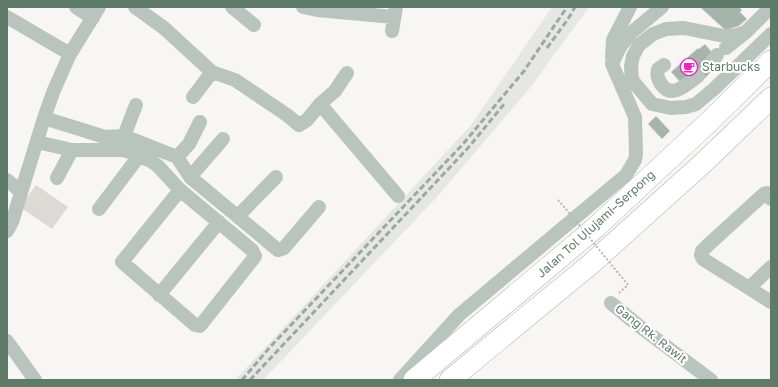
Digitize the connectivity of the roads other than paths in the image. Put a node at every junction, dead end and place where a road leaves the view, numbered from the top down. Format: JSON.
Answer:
{"nodes":[{"id":1,"x":76,"y":7,"type":"edge"},
{"id":2,"x":135,"y":7,"type":"edge"},
{"id":3,"x":232,"y":7,"type":"edge"},
{"id":4,"x":303,"y":7,"type":"edge"},
{"id":5,"x":630,"y":7,"type":"edge"},
{"id":6,"x":662,"y":7,"type":"edge"},
{"id":7,"x":771,"y":7,"type":"edge"},
{"id":8,"x":359,"y":10,"type":"edge"},
{"id":9,"x":96,"y":12,"type":"edge"},
{"id":10,"x":395,"y":12,"type":"edge"},
{"id":11,"x":7,"y":17,"type":"edge"},
{"id":12,"x":254,"y":25,"type":"dead end"},
{"id":13,"x":392,"y":31,"type":"dead end"},
{"id":14,"x":746,"y":32,"type":"junction"},
{"id":15,"x":771,"y":34,"type":"edge"},
{"id":16,"x":70,"y":54,"type":"junction"},
{"id":17,"x":718,"y":56,"type":"dead end"},
{"id":18,"x":771,"y":61,"type":"edge"},
{"id":19,"x":612,"y":64,"type":"junction"},
{"id":20,"x":664,"y":65,"type":"dead end"},
{"id":21,"x":212,"y":72,"type":"junction"},
{"id":22,"x":347,"y":73,"type":"dead end"},
{"id":23,"x":698,"y":76,"type":"dead end"},
{"id":24,"x":193,"y":97,"type":"dead end"},
{"id":25,"x":771,"y":98,"type":"edge"},
{"id":26,"x":320,"y":104,"type":"junction"},
{"id":27,"x":652,"y":104,"type":"junction"},
{"id":28,"x":136,"y":106,"type":"dead end"},
{"id":29,"x":635,"y":117,"type":"junction"},
{"id":30,"x":44,"y":118,"type":"junction"},
{"id":31,"x":200,"y":122,"type":"dead end"},
{"id":32,"x":124,"y":136,"type":"junction"},
{"id":33,"x":223,"y":139,"type":"dead end"},
{"id":34,"x":37,"y":142,"type":"junction"},
{"id":35,"x":72,"y":150,"type":"junction"},
{"id":36,"x":139,"y":156,"type":"junction"},
{"id":37,"x":177,"y":157,"type":"junction"},
{"id":38,"x":190,"y":177,"type":"junction"},
{"id":39,"x":276,"y":177,"type":"dead end"},
{"id":40,"x":57,"y":178,"type":"dead end"},
{"id":41,"x":7,"y":180,"type":"edge"},
{"id":42,"x":180,"y":190,"type":"junction"},
{"id":43,"x":21,"y":192,"type":"junction"},
{"id":44,"x":398,"y":196,"type":"dead end"},
{"id":45,"x":771,"y":199,"type":"edge"},
{"id":46,"x":319,"y":207,"type":"dead end"},
{"id":47,"x":99,"y":209,"type":"dead end"},
{"id":48,"x":238,"y":216,"type":"junction"},
{"id":49,"x":220,"y":222,"type":"junction"},
{"id":50,"x":7,"y":231,"type":"edge"},
{"id":51,"x":771,"y":267,"type":"edge"},
{"id":52,"x":749,"y":288,"type":"junction"},
{"id":53,"x":159,"y":295,"type":"junction"},
{"id":54,"x":771,"y":302,"type":"edge"},
{"id":55,"x":611,"y":303,"type":"dead end"},
{"id":56,"x":10,"y":351,"type":"edge"},
{"id":57,"x":35,"y":380,"type":"edge"},
{"id":58,"x":400,"y":380,"type":"edge"},
{"id":59,"x":414,"y":380,"type":"edge"},
{"id":60,"x":450,"y":380,"type":"edge"},
{"id":61,"x":711,"y":380,"type":"edge"}],
"edges":[{"from":1,"to":9,"type":"street"},
{"from":2,"to":21,"type":"street"},
{"from":3,"to":12,"type":"street"},
{"from":4,"to":8,"type":"street"},
{"from":5,"to":19,"type":"street"},
{"from":6,"to":19,"type":"street"},
{"from":7,"to":14,"type":"street"},
{"from":8,"to":10,"type":"street"},
{"from":9,"to":16,"type":"street"},
{"from":10,"to":13,"type":"street"},
{"from":11,"to":16,"type":"street"},
{"from":14,"to":17,"type":"street"},
{"from":14,"to":27,"type":"street"},
{"from":15,"to":27,"type":"street"},
{"from":16,"to":30,"type":"street"},
{"from":18,"to":59,"type":"highway","name":"Jalan Tol Ulujami–Serpong"},
{"from":19,"to":29,"type":"street"},
{"from":20,"to":23,"type":"street"},
{"from":21,"to":24,"type":"street"},
{"from":21,"to":26,"type":"street"},
{"from":22,"to":26,"type":"street"},
{"from":25,"to":60,"type":"highway","name":"Jalan Tol Ulujami–Serpong"},
{"from":26,"to":44,"type":"street"},
{"from":27,"to":29,"type":"street"},
{"from":28,"to":32,"type":"street"},
{"from":29,"to":58,"type":"street"},
{"from":30,"to":32,"type":"street"},
{"from":30,"to":34,"type":"street"},
{"from":31,"to":37,"type":"street"},
{"from":32,"to":37,"type":"street"},
{"from":33,"to":38,"type":"street"},
{"from":34,"to":35,"type":"street"},
{"from":34,"to":43,"type":"street"},
{"from":35,"to":36,"type":"street"},
{"from":35,"to":40,"type":"street"},
{"from":36,"to":42,"type":"street"},
{"from":36,"to":47,"type":"street"},
{"from":37,"to":38,"type":"street"},
{"from":38,"to":48,"type":"street"},
{"from":39,"to":48,"type":"street"},
{"from":41,"to":43,"type":"street"},
{"from":42,"to":49,"type":"street"},
{"from":42,"to":53,"type":"street"},
{"from":43,"to":50,"type":"street"},
{"from":45,"to":52,"type":"street"},
{"from":46,"to":48,"type":"street"},
{"from":49,"to":53,"type":"street"},
{"from":49,"to":53,"type":"street"},
{"from":51,"to":52,"type":"street"},
{"from":52,"to":54,"type":"street"},
{"from":55,"to":61,"type":"street","name":"Gang Rk. Rawit"},
{"from":56,"to":57,"type":"street"}]}
